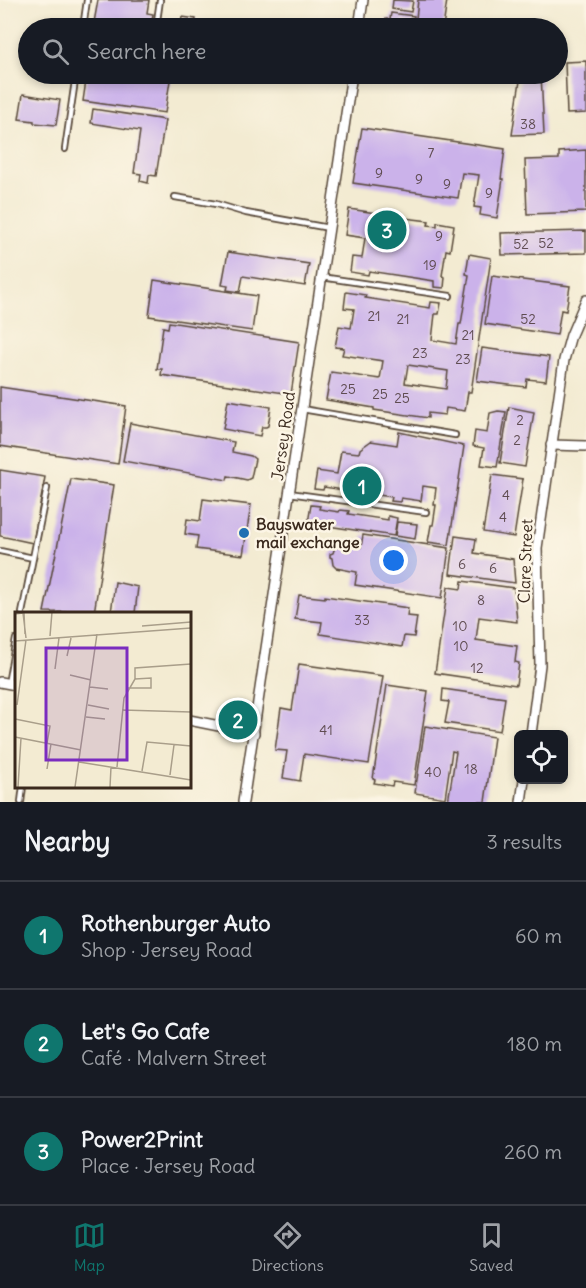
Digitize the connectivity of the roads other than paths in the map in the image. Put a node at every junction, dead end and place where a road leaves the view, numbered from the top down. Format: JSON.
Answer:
{"nodes":[{"id":1,"x":87,"y":0,"type":"edge"},
{"id":2,"x":160,"y":0,"type":"edge"},
{"id":3,"x":363,"y":0,"type":"edge"},
{"id":4,"x":84,"y":18,"type":"edge"},
{"id":5,"x":157,"y":18,"type":"edge"},
{"id":6,"x":360,"y":18,"type":"edge"},
{"id":7,"x":75,"y":84,"type":"edge"},
{"id":8,"x":351,"y":84,"type":"edge"},
{"id":9,"x":65,"y":150,"type":"dead end"},
{"id":10,"x":175,"y":197,"type":"dead end"},
{"id":11,"x":329,"y":228,"type":"junction"},
{"id":12,"x":321,"y":277,"type":"junction"},
{"id":13,"x":450,"y":296,"type":"dead end"},
{"id":14,"x":586,"y":300,"type":"edge"},
{"id":15,"x":302,"y":409,"type":"junction"},
{"id":16,"x":455,"y":435,"type":"dead end"},
{"id":17,"x":551,"y":445,"type":"junction"},
{"id":18,"x":586,"y":447,"type":"edge"},
{"id":19,"x":47,"y":488,"type":"dead end"},
{"id":20,"x":289,"y":493,"type":"junction"},
{"id":21,"x":426,"y":512,"type":"dead end"},
{"id":22,"x":0,"y":551,"type":"edge"},
{"id":23,"x":33,"y":558,"type":"junction"},
{"id":24,"x":22,"y":612,"type":"edge"},
{"id":25,"x":15,"y":645,"type":"edge"},
{"id":26,"x":8,"y":684,"type":"edge"},
{"id":27,"x":190,"y":720,"type":"edge"},
{"id":28,"x":532,"y":730,"type":"edge"},
{"id":29,"x":254,"y":734,"type":"junction"},
{"id":30,"x":523,"y":784,"type":"edge"},
{"id":31,"x":23,"y":787,"type":"edge"},
{"id":32,"x":21,"y":802,"type":"edge"},
{"id":33,"x":243,"y":802,"type":"edge"},
{"id":34,"x":521,"y":802,"type":"edge"}],
"edges":[{"from":1,"to":4,"type":"lane"},
{"from":2,"to":5,"type":"lane"},
{"from":3,"to":6,"type":"street"},
{"from":7,"to":9,"type":"lane"},
{"from":8,"to":11,"type":"street","name":"Jersey Road"},
{"from":10,"to":11,"type":"lane"},
{"from":11,"to":12,"type":"street","name":"Jersey Road"},
{"from":12,"to":13,"type":"lane"},
{"from":12,"to":15,"type":"street","name":"Jersey Road"},
{"from":14,"to":17,"type":"street","name":"Clare Street"},
{"from":15,"to":16,"type":"lane"},
{"from":15,"to":20,"type":"street","name":"Jersey Road"},
{"from":17,"to":18,"type":"street"},
{"from":17,"to":28,"type":"street","name":"Clare Street"},
{"from":19,"to":23,"type":"lane"},
{"from":20,"to":21,"type":"lane"},
{"from":20,"to":29,"type":"street","name":"Jersey Road"},
{"from":22,"to":23,"type":"lane"},
{"from":23,"to":24,"type":"lane"},
{"from":25,"to":26,"type":"lane"},
{"from":27,"to":29,"type":"street"},
{"from":29,"to":33,"type":"street","name":"Jersey Road"},
{"from":30,"to":34,"type":"street"},
{"from":31,"to":32,"type":"lane"}]}
